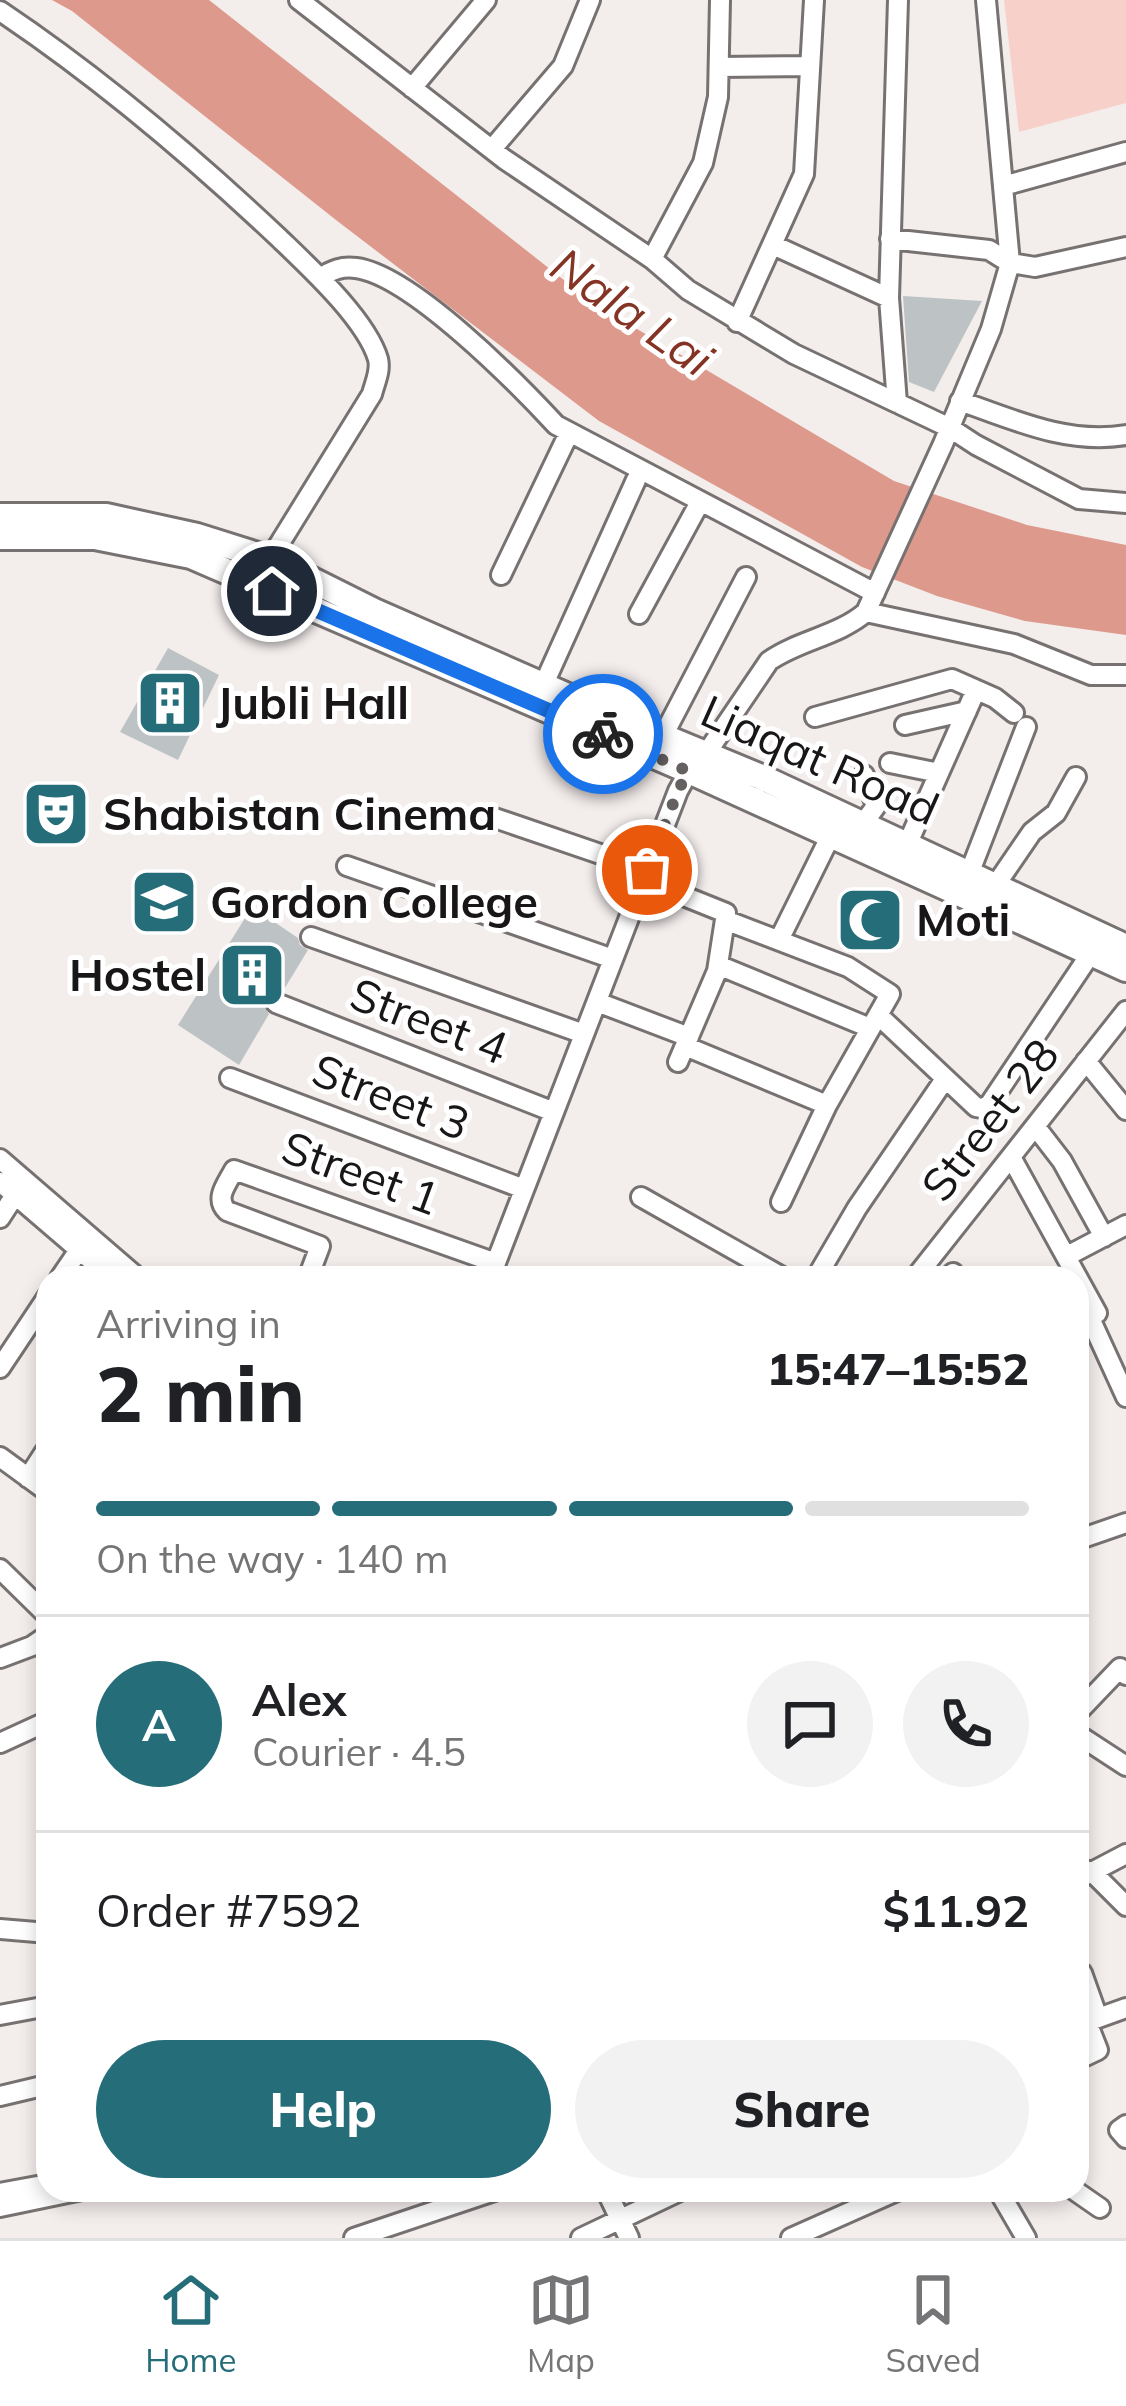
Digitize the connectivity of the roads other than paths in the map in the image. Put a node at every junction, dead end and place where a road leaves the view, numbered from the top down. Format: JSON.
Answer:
{"nodes":[{"id":1,"x":299,"y":0,"type":"edge"},
{"id":2,"x":485,"y":0,"type":"edge"},
{"id":3,"x":590,"y":0,"type":"edge"},
{"id":4,"x":720,"y":0,"type":"edge"},
{"id":5,"x":814,"y":0,"type":"edge"},
{"id":6,"x":898,"y":0,"type":"edge"},
{"id":7,"x":986,"y":0,"type":"edge"},
{"id":8,"x":0,"y":10,"type":"edge"},
{"id":9,"x":810,"y":66,"type":"junction"},
{"id":10,"x":719,"y":67,"type":"junction"},
{"id":11,"x":412,"y":88,"type":"junction"},
{"id":12,"x":492,"y":149,"type":"junction"},
{"id":13,"x":1126,"y":152,"type":"edge"},
{"id":14,"x":1003,"y":186,"type":"junction"},
{"id":15,"x":890,"y":239,"type":"junction"},
{"id":16,"x":773,"y":245,"type":"junction"},
{"id":17,"x":1126,"y":248,"type":"edge"},
{"id":18,"x":652,"y":259,"type":"junction"},
{"id":19,"x":1010,"y":263,"type":"junction"},
{"id":20,"x":320,"y":278,"type":"junction"},
{"id":21,"x":890,"y":298,"type":"junction"},
{"id":22,"x":737,"y":322,"type":"junction"},
{"id":23,"x":960,"y":401,"type":"junction"},
{"id":24,"x":897,"y":403,"type":"junction"},
{"id":25,"x":569,"y":433,"type":"junction"},
{"id":26,"x":1126,"y":435,"type":"edge"},
{"id":27,"x":946,"y":436,"type":"junction"},
{"id":28,"x":636,"y":480,"type":"dead end"},
{"id":29,"x":700,"y":502,"type":"junction"},
{"id":30,"x":1126,"y":502,"type":"edge"},
{"id":31,"x":0,"y":516,"type":"edge"},
{"id":32,"x":0,"y":536,"type":"edge"},
{"id":33,"x":270,"y":559,"type":"junction"},
{"id":34,"x":500,"y":575,"type":"dead end"},
{"id":35,"x":746,"y":577,"type":"dead end"},
{"id":36,"x":870,"y":603,"type":"junction"},
{"id":37,"x":639,"y":614,"type":"dead end"},
{"id":38,"x":1126,"y":675,"type":"edge"},
{"id":39,"x":543,"y":686,"type":"junction"},
{"id":40,"x":976,"y":690,"type":"junction"},
{"id":41,"x":967,"y":711,"type":"junction"},
{"id":42,"x":815,"y":717,"type":"dead end"},
{"id":43,"x":905,"y":725,"type":"dead end"},
{"id":44,"x":663,"y":736,"type":"junction"},
{"id":45,"x":697,"y":762,"type":"junction"},
{"id":46,"x":890,"y":763,"type":"dead end"},
{"id":47,"x":939,"y":773,"type":"junction"},
{"id":48,"x":864,"y":775,"type":"dead end"},
{"id":49,"x":1076,"y":777,"type":"dead end"},
{"id":50,"x":490,"y":816,"type":"dead end"},
{"id":51,"x":863,"y":824,"type":"junction"},
{"id":52,"x":831,"y":836,"type":"junction"},
{"id":53,"x":907,"y":845,"type":"junction"},
{"id":54,"x":346,"y":866,"type":"dead end"},
{"id":55,"x":969,"y":874,"type":"junction"},
{"id":56,"x":645,"y":875,"type":"junction"},
{"id":57,"x":995,"y":886,"type":"junction"},
{"id":58,"x":725,"y":920,"type":"junction"},
{"id":59,"x":311,"y":937,"type":"dead end"},
{"id":60,"x":779,"y":940,"type":"junction"},
{"id":61,"x":1126,"y":947,"type":"edge"},
{"id":62,"x":1091,"y":953,"type":"junction"},
{"id":63,"x":613,"y":959,"type":"junction"},
{"id":64,"x":718,"y":964,"type":"junction"},
{"id":65,"x":1126,"y":969,"type":"edge"},
{"id":66,"x":597,"y":1002,"type":"junction"},
{"id":67,"x":276,"y":1003,"type":"dead end"},
{"id":68,"x":1126,"y":1011,"type":"edge"},
{"id":69,"x":874,"y":1022,"type":"junction"},
{"id":70,"x":584,"y":1034,"type":"junction"},
{"id":71,"x":684,"y":1049,"type":"junction"},
{"id":72,"x":1086,"y":1061,"type":"junction"},
{"id":73,"x":230,"y":1078,"type":"dead end"},
{"id":74,"x":945,"y":1079,"type":"junction"},
{"id":75,"x":827,"y":1106,"type":"junction"},
{"id":76,"x":1126,"y":1110,"type":"edge"},
{"id":77,"x":554,"y":1112,"type":"junction"},
{"id":78,"x":1035,"y":1126,"type":"junction"},
{"id":79,"x":1011,"y":1157,"type":"junction"},
{"id":80,"x":0,"y":1159,"type":"edge"},
{"id":81,"x":8,"y":1189,"type":"edge"},
{"id":82,"x":524,"y":1189,"type":"junction"},
{"id":83,"x":641,"y":1197,"type":"dead end"},
{"id":84,"x":781,"y":1202,"type":"dead end"},
{"id":85,"x":0,"y":1218,"type":"edge"},
{"id":86,"x":1126,"y":1225,"type":"edge"},
{"id":87,"x":1103,"y":1237,"type":"junction"},
{"id":88,"x":79,"y":1250,"type":"junction"},
{"id":89,"x":1067,"y":1256,"type":"junction"},
{"id":90,"x":68,"y":1266,"type":"edge"},
{"id":91,"x":98,"y":1266,"type":"edge"},
{"id":92,"x":125,"y":1266,"type":"edge"},
{"id":93,"x":312,"y":1266,"type":"edge"},
{"id":94,"x":473,"y":1266,"type":"edge"},
{"id":95,"x":496,"y":1266,"type":"edge"},
{"id":96,"x":742,"y":1266,"type":"edge"},
{"id":97,"x":823,"y":1266,"type":"edge"},
{"id":98,"x":925,"y":1266,"type":"edge"},
{"id":99,"x":1072,"y":1266,"type":"edge"},
{"id":100,"x":36,"y":1314,"type":"edge"},
{"id":101,"x":1089,"y":1330,"type":"edge"},
{"id":102,"x":0,"y":1368,"type":"edge"},
{"id":103,"x":1126,"y":1396,"type":"edge"},
{"id":104,"x":0,"y":1457,"type":"edge"},
{"id":105,"x":36,"y":1466,"type":"edge"},
{"id":106,"x":28,"y":1478,"type":"junction"},
{"id":107,"x":36,"y":1484,"type":"edge"},
{"id":108,"x":1126,"y":1523,"type":"edge"},
{"id":109,"x":1089,"y":1536,"type":"edge"},
{"id":110,"x":0,"y":1569,"type":"edge"},
{"id":111,"x":36,"y":1604,"type":"edge"},
{"id":112,"x":36,"y":1643,"type":"edge"},
{"id":113,"x":0,"y":1658,"type":"edge"},
{"id":114,"x":1126,"y":1675,"type":"edge"},
{"id":115,"x":1089,"y":1700,"type":"edge"},
{"id":116,"x":36,"y":1726,"type":"edge"},
{"id":117,"x":1089,"y":1741,"type":"edge"},
{"id":118,"x":0,"y":1743,"type":"edge"},
{"id":119,"x":1126,"y":1766,"type":"edge"},
{"id":120,"x":1126,"y":1854,"type":"edge"},
{"id":121,"x":1089,"y":1870,"type":"edge"},
{"id":122,"x":1089,"y":1878,"type":"edge"},
{"id":123,"x":1126,"y":1906,"type":"edge"},
{"id":124,"x":0,"y":1929,"type":"edge"},
{"id":125,"x":36,"y":1932,"type":"edge"},
{"id":126,"x":1089,"y":1992,"type":"edge"},
{"id":127,"x":36,"y":2008,"type":"edge"},
{"id":128,"x":1126,"y":2008,"type":"edge"},
{"id":129,"x":0,"y":2015,"type":"edge"},
{"id":130,"x":1098,"y":2018,"type":"junction"},
{"id":131,"x":1089,"y":2021,"type":"edge"},
{"id":132,"x":1089,"y":2027,"type":"edge"},
{"id":133,"x":1089,"y":2054,"type":"edge"},
{"id":134,"x":36,"y":2087,"type":"edge"},
{"id":135,"x":0,"y":2096,"type":"edge"},
{"id":136,"x":1126,"y":2125,"type":"edge"},
{"id":137,"x":1126,"y":2138,"type":"edge"},
{"id":138,"x":36,"y":2186,"type":"edge"},
{"id":139,"x":0,"y":2193,"type":"edge"},
{"id":140,"x":36,"y":2200,"type":"edge"},
{"id":141,"x":1089,"y":2200,"type":"edge"},
{"id":142,"x":461,"y":2202,"type":"edge"},
{"id":143,"x":612,"y":2202,"type":"edge"},
{"id":144,"x":664,"y":2202,"type":"edge"},
{"id":145,"x":872,"y":2202,"type":"edge"},
{"id":146,"x":1006,"y":2202,"type":"edge"},
{"id":147,"x":0,"y":2207,"type":"edge"},
{"id":148,"x":1100,"y":2208,"type":"dead end"},
{"id":149,"x":625,"y":2229,"type":"edge"},
{"id":150,"x":354,"y":2238,"type":"edge"},
{"id":151,"x":581,"y":2238,"type":"edge"},
{"id":152,"x":791,"y":2238,"type":"edge"},
{"id":153,"x":1026,"y":2238,"type":"edge"}],
"edges":[{"from":1,"to":11,"type":"street"},
{"from":2,"to":11,"type":"street"},
{"from":3,"to":12,"type":"street"},
{"from":4,"to":10,"type":"street"},
{"from":5,"to":9,"type":"street"},
{"from":6,"to":15,"type":"street"},
{"from":7,"to":14,"type":"street"},
{"from":8,"to":20,"type":"street"},
{"from":9,"to":10,"type":"street"},
{"from":9,"to":16,"type":"street"},
{"from":10,"to":18,"type":"street"},
{"from":11,"to":12,"type":"street"},
{"from":12,"to":18,"type":"street"},
{"from":13,"to":14,"type":"street"},
{"from":14,"to":19,"type":"street"},
{"from":15,"to":19,"type":"street"},
{"from":15,"to":21,"type":"street"},
{"from":16,"to":21,"type":"street"},
{"from":16,"to":22,"type":"street"},
{"from":17,"to":19,"type":"street"},
{"from":18,"to":22,"type":"street"},
{"from":19,"to":23,"type":"street"},
{"from":20,"to":25,"type":"street"},
{"from":20,"to":33,"type":"street"},
{"from":21,"to":24,"type":"street"},
{"from":22,"to":24,"type":"street"},
{"from":23,"to":26,"type":"street"},
{"from":23,"to":27,"type":"street"},
{"from":24,"to":27,"type":"street"},
{"from":25,"to":29,"type":"street"},
{"from":25,"to":34,"type":"street"},
{"from":27,"to":30,"type":"street"},
{"from":27,"to":36,"type":"street"},
{"from":28,"to":39,"type":"street"},
{"from":29,"to":36,"type":"street"},
{"from":29,"to":37,"type":"street"},
{"from":31,"to":33,"type":"main road","name":"Liaqat Road"},
{"from":32,"to":45,"type":"main road","name":"Liaqat Road"},
{"from":33,"to":39,"type":"main road","name":"Liaqat Road"},
{"from":35,"to":44,"type":"street"},
{"from":36,"to":38,"type":"street"},
{"from":36,"to":45,"type":"street"},
{"from":39,"to":44,"type":"main road","name":"Liaqat Road"},
{"from":40,"to":41,"type":"street"},
{"from":40,"to":42,"type":"street"},
{"from":40,"to":55,"type":"street"},
{"from":41,"to":43,"type":"street"},
{"from":41,"to":47,"type":"street"},
{"from":44,"to":45,"type":"main road","name":"Liaqat Road"},
{"from":45,"to":51,"type":"main road","name":"Liaqat Road"},
{"from":45,"to":52,"type":"main road","name":"Liaqat Road"},
{"from":45,"to":56,"type":"street"},
{"from":46,"to":47,"type":"street"},
{"from":47,"to":53,"type":"street"},
{"from":48,"to":51,"type":"street"},
{"from":49,"to":57,"type":"street"},
{"from":50,"to":56,"type":"street"},
{"from":51,"to":53,"type":"main road","name":"Liaqat Road"},
{"from":52,"to":60,"type":"street"},
{"from":52,"to":62,"type":"main road","name":"Liaqat Road"},
{"from":53,"to":55,"type":"main road","name":"Liaqat Road"},
{"from":54,"to":63,"type":"street"},
{"from":55,"to":57,"type":"main road","name":"Liaqat Road"},
{"from":56,"to":58,"type":"street"},
{"from":56,"to":63,"type":"street"},
{"from":57,"to":61,"type":"main road","name":"Liaqat Road"},
{"from":58,"to":60,"type":"street"},
{"from":58,"to":64,"type":"street"},
{"from":59,"to":70,"type":"street"},
{"from":60,"to":69,"type":"street"},
{"from":62,"to":65,"type":"main road","name":"Liaqat Road"},
{"from":62,"to":74,"type":"street"},
{"from":63,"to":66,"type":"street"},
{"from":64,"to":69,"type":"street"},
{"from":64,"to":71,"type":"street"},
{"from":66,"to":70,"type":"street"},
{"from":66,"to":71,"type":"street"},
{"from":67,"to":77,"type":"street","name":"Street 4"},
{"from":68,"to":72,"type":"street","name":"Street 28"},
{"from":69,"to":74,"type":"street"},
{"from":69,"to":75,"type":"street"},
{"from":70,"to":77,"type":"street"},
{"from":71,"to":75,"type":"street"},
{"from":72,"to":76,"type":"street"},
{"from":72,"to":78,"type":"street","name":"Street 28"},
{"from":73,"to":82,"type":"street","name":"Street 3"},
{"from":74,"to":97,"type":"street"},
{"from":75,"to":84,"type":"street"},
{"from":77,"to":82,"type":"street"},
{"from":78,"to":79,"type":"street","name":"Street 28"},
{"from":78,"to":87,"type":"street"},
{"from":79,"to":89,"type":"street"},
{"from":79,"to":98,"type":"street","name":"Street 28"},
{"from":80,"to":92,"type":"street"},
{"from":81,"to":85,"type":"street"},
{"from":81,"to":88,"type":"street"},
{"from":82,"to":95,"type":"street"},
{"from":83,"to":96,"type":"street"},
{"from":86,"to":87,"type":"street"},
{"from":87,"to":89,"type":"street"},
{"from":88,"to":90,"type":"street"},
{"from":88,"to":91,"type":"street"},
{"from":89,"to":99,"type":"street"},
{"from":93,"to":94,"type":"street","name":"Street 1"},
{"from":100,"to":102,"type":"street"},
{"from":101,"to":103,"type":"street"},
{"from":104,"to":106,"type":"street"},
{"from":105,"to":106,"type":"street"},
{"from":106,"to":107,"type":"street"},
{"from":108,"to":109,"type":"street"},
{"from":110,"to":111,"type":"street"},
{"from":112,"to":113,"type":"street"},
{"from":114,"to":115,"type":"street"},
{"from":116,"to":118,"type":"street"},
{"from":117,"to":119,"type":"street"},
{"from":120,"to":121,"type":"street"},
{"from":122,"to":123,"type":"street"},
{"from":124,"to":125,"type":"street"},
{"from":126,"to":130,"type":"street"},
{"from":127,"to":129,"type":"street"},
{"from":128,"to":130,"type":"street"},
{"from":130,"to":131,"type":"street"},
{"from":132,"to":133,"type":"street"},
{"from":134,"to":135,"type":"street"},
{"from":136,"to":137,"type":"street"},
{"from":138,"to":139,"type":"street"},
{"from":140,"to":147,"type":"street"},
{"from":141,"to":148,"type":"street"},
{"from":142,"to":150,"type":"street"},
{"from":143,"to":149,"type":"street"},
{"from":144,"to":149,"type":"street"},
{"from":145,"to":152,"type":"street"},
{"from":146,"to":153,"type":"street"},
{"from":149,"to":151,"type":"street"}]}
